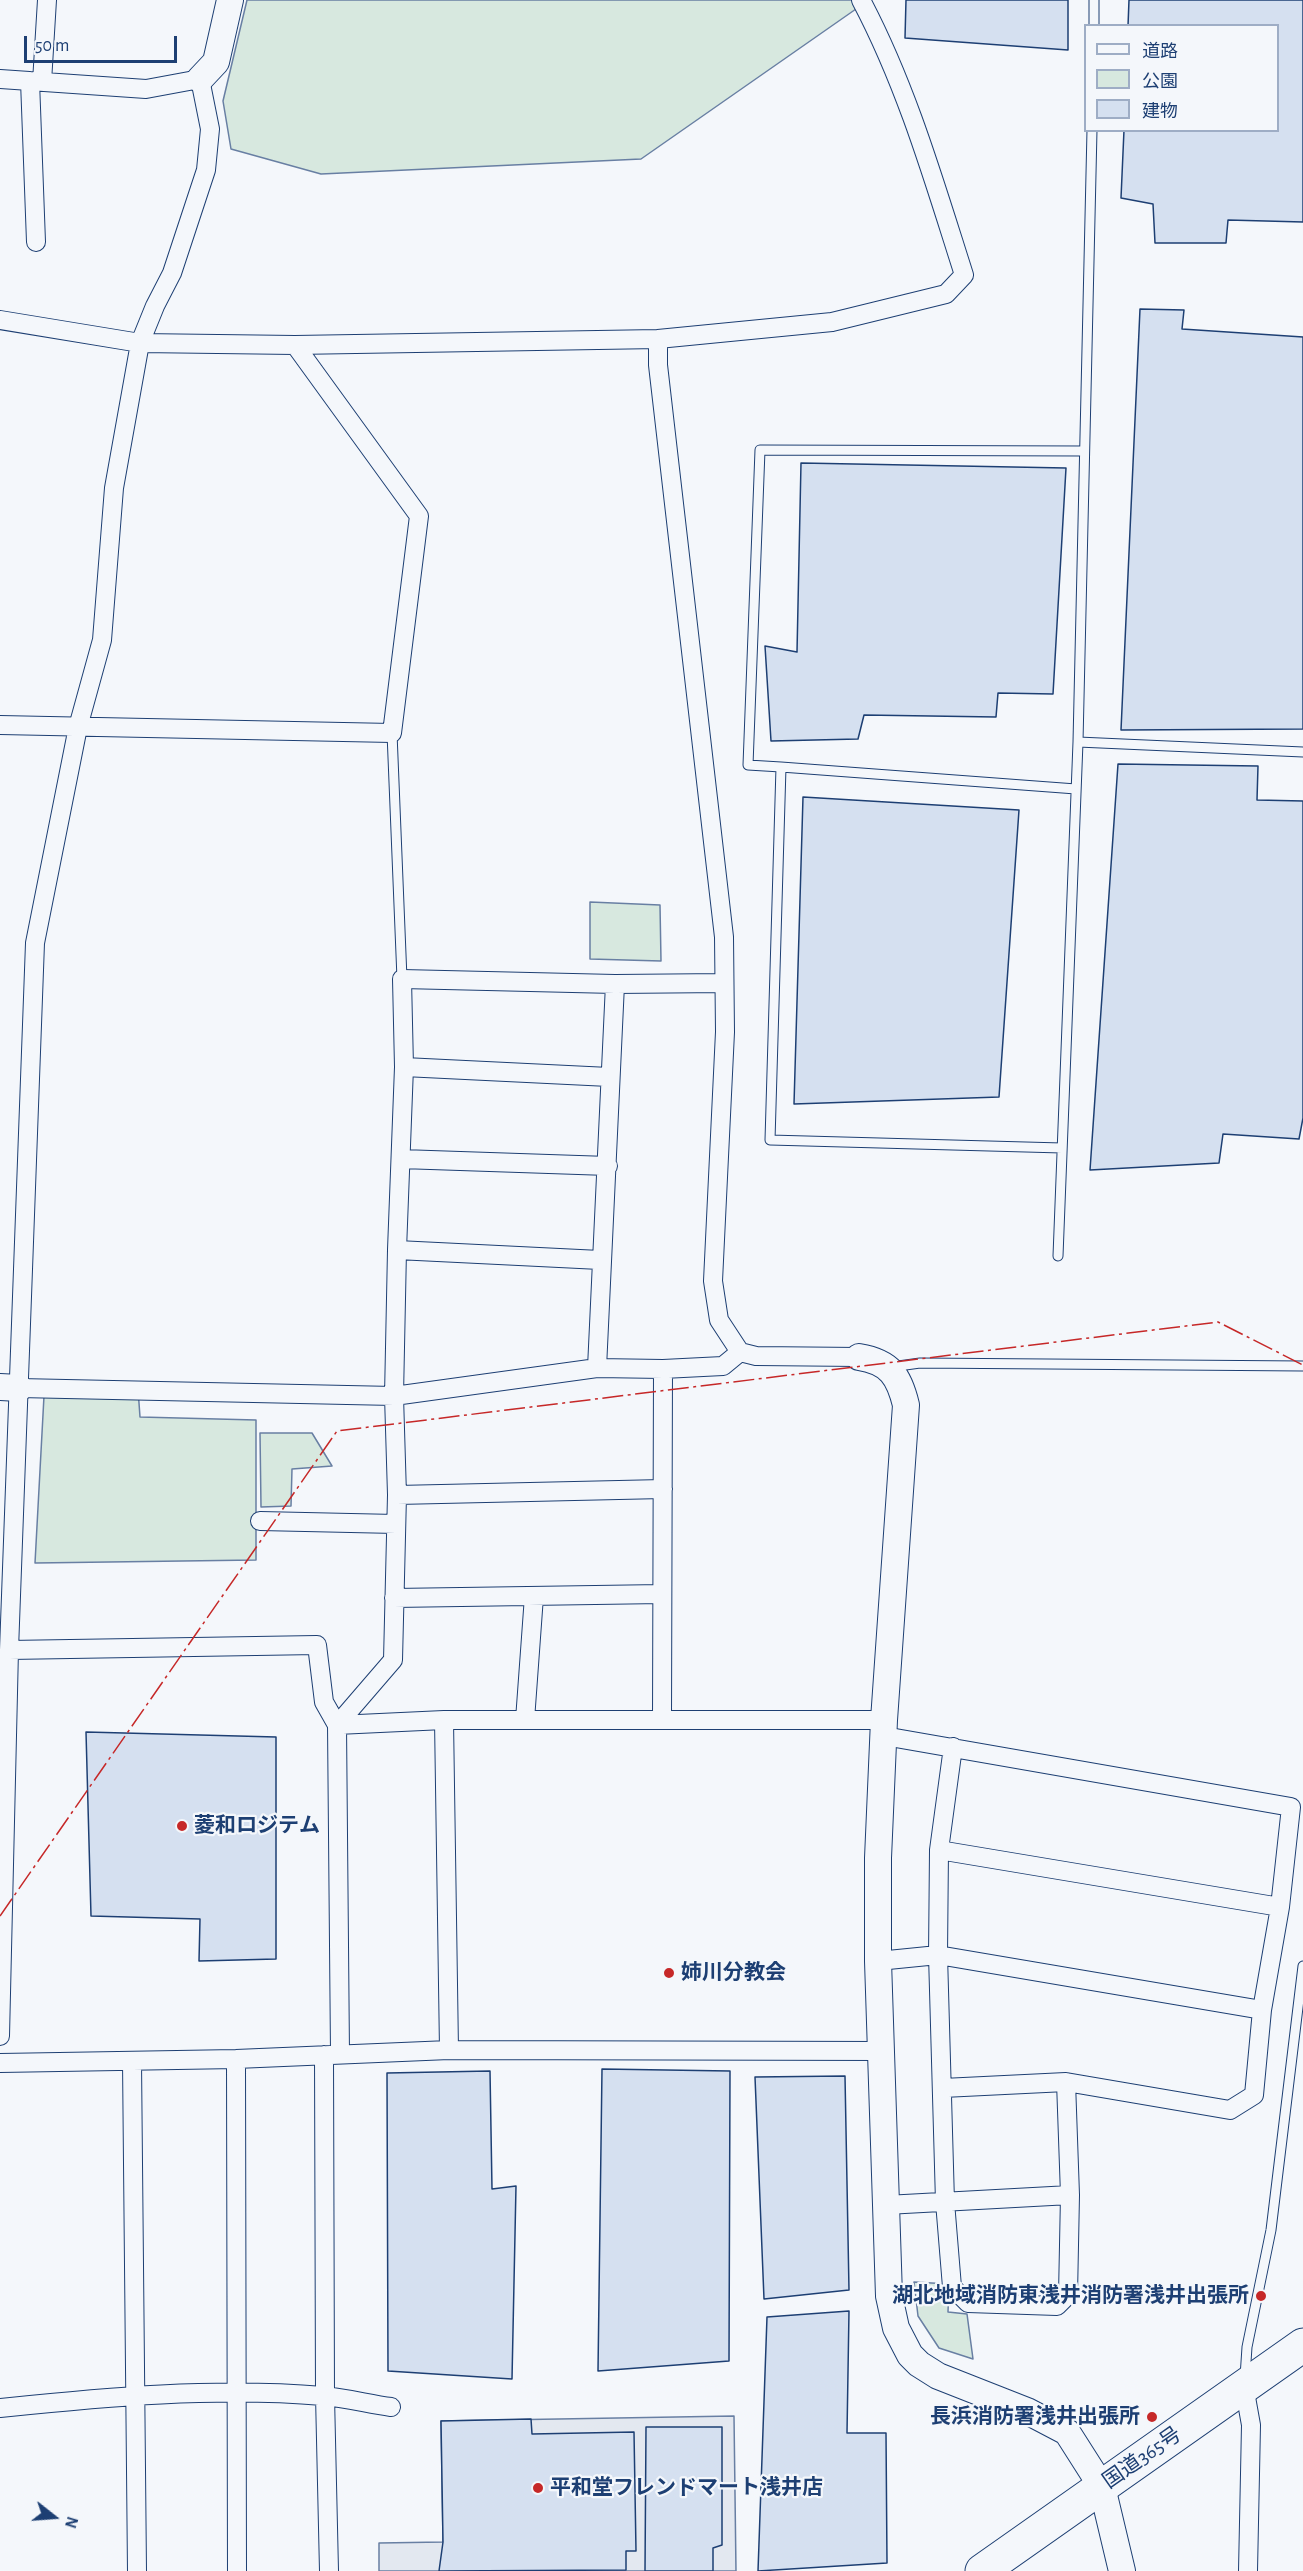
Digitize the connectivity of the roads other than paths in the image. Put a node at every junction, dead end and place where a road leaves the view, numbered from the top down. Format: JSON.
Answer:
{"nodes":[{"id":1,"x":47,"y":0,"type":"edge"},
{"id":2,"x":230,"y":0,"type":"edge"},
{"id":3,"x":861,"y":0,"type":"edge"},
{"id":4,"x":1094,"y":0,"type":"edge"},
{"id":5,"x":1094,"y":24,"type":"edge"},
{"id":6,"x":0,"y":79,"type":"edge"},
{"id":7,"x":200,"y":79,"type":"junction"},
{"id":8,"x":36,"y":82,"type":"junction"},
{"id":9,"x":1092,"y":132,"type":"edge"},
{"id":10,"x":36,"y":242,"type":"dead end"},
{"id":11,"x":0,"y":320,"type":"edge"},
{"id":12,"x":658,"y":339,"type":"junction"},
{"id":13,"x":140,"y":343,"type":"junction"},
{"id":14,"x":295,"y":345,"type":"junction"},
{"id":15,"x":1084,"y":451,"type":"junction"},
{"id":16,"x":0,"y":725,"type":"edge"},
{"id":17,"x":78,"y":727,"type":"junction"},
{"id":18,"x":392,"y":733,"type":"junction"},
{"id":19,"x":1078,"y":742,"type":"junction"},
{"id":20,"x":1303,"y":752,"type":"edge"},
{"id":21,"x":781,"y":767,"type":"junction"},
{"id":22,"x":1076,"y":789,"type":"junction"},
{"id":23,"x":402,"y":979,"type":"junction"},
{"id":24,"x":724,"y":983,"type":"junction"},
{"id":25,"x":615,"y":984,"type":"junction"},
{"id":26,"x":404,"y":1067,"type":"junction"},
{"id":27,"x":609,"y":1077,"type":"junction"},
{"id":28,"x":1062,"y":1148,"type":"junction"},
{"id":29,"x":401,"y":1159,"type":"junction"},
{"id":30,"x":608,"y":1166,"type":"junction"},
{"id":31,"x":397,"y":1250,"type":"junction"},
{"id":32,"x":1058,"y":1256,"type":"dead end"},
{"id":33,"x":600,"y":1260,"type":"junction"},
{"id":34,"x":740,"y":1352,"type":"junction"},
{"id":35,"x":859,"y":1358,"type":"joint"},
{"id":36,"x":1303,"y":1366,"type":"edge"},
{"id":37,"x":597,"y":1368,"type":"junction"},
{"id":38,"x":889,"y":1368,"type":"junction"},
{"id":39,"x":663,"y":1369,"type":"junction"},
{"id":40,"x":10,"y":1388,"type":"edge"},
{"id":41,"x":394,"y":1396,"type":"junction"},
{"id":42,"x":663,"y":1489,"type":"junction"},
{"id":43,"x":397,"y":1495,"type":"junction"},
{"id":44,"x":260,"y":1521,"type":"dead end"},
{"id":45,"x":396,"y":1524,"type":"junction"},
{"id":46,"x":662,"y":1594,"type":"junction"},
{"id":47,"x":534,"y":1596,"type":"junction"},
{"id":48,"x":394,"y":1598,"type":"junction"},
{"id":49,"x":9,"y":1650,"type":"junction"},
{"id":50,"x":662,"y":1718,"type":"junction"},
{"id":51,"x":444,"y":1720,"type":"junction"},
{"id":52,"x":525,"y":1720,"type":"junction"},
{"id":53,"x":337,"y":1725,"type":"junction"},
{"id":54,"x":884,"y":1728,"type":"junction"},
{"id":55,"x":953,"y":1747,"type":"junction"},
{"id":56,"x":939,"y":1850,"type":"junction"},
{"id":57,"x":1280,"y":1907,"type":"junction"},
{"id":58,"x":938,"y":1955,"type":"junction"},
{"id":59,"x":878,"y":1961,"type":"junction"},
{"id":60,"x":1303,"y":1966,"type":"edge"},
{"id":61,"x":1262,"y":2010,"type":"junction"},
{"id":62,"x":0,"y":2036,"type":"edge"},
{"id":63,"x":449,"y":2050,"type":"junction"},
{"id":64,"x":882,"y":2051,"type":"junction"},
{"id":65,"x":332,"y":2054,"type":"junction"},
{"id":66,"x":236,"y":2059,"type":"junction"},
{"id":67,"x":132,"y":2061,"type":"junction"},
{"id":68,"x":0,"y":2063,"type":"edge"},
{"id":69,"x":1066,"y":2082,"type":"junction"},
{"id":70,"x":943,"y":2088,"type":"junction"},
{"id":71,"x":1070,"y":2195,"type":"junction"},
{"id":72,"x":945,"y":2202,"type":"junction"},
{"id":73,"x":886,"y":2205,"type":"junction"},
{"id":74,"x":1303,"y":2345,"type":"edge"},
{"id":75,"x":1252,"y":2381,"type":"junction"},
{"id":76,"x":236,"y":2393,"type":"junction"},
{"id":77,"x":134,"y":2395,"type":"junction"},
{"id":78,"x":325,"y":2396,"type":"junction"},
{"id":79,"x":391,"y":2407,"type":"dead end"},
{"id":80,"x":0,"y":2408,"type":"edge"},
{"id":81,"x":1102,"y":2487,"type":"junction"},
{"id":82,"x":137,"y":2571,"type":"edge"},
{"id":83,"x":237,"y":2571,"type":"edge"},
{"id":84,"x":329,"y":2571,"type":"edge"},
{"id":85,"x":982,"y":2571,"type":"edge"},
{"id":86,"x":1122,"y":2571,"type":"edge"},
{"id":87,"x":1248,"y":2571,"type":"edge"}],
"edges":[{"from":1,"to":8,"type":"street"},
{"from":2,"to":7,"type":"street"},
{"from":3,"to":12,"type":"street"},
{"from":4,"to":5,"type":"lane"},
{"from":6,"to":8,"type":"street"},
{"from":7,"to":8,"type":"street"},
{"from":7,"to":13,"type":"street"},
{"from":8,"to":10,"type":"street"},
{"from":9,"to":15,"type":"lane"},
{"from":11,"to":13,"type":"street"},
{"from":12,"to":14,"type":"street"},
{"from":12,"to":24,"type":"street"},
{"from":13,"to":14,"type":"street"},
{"from":13,"to":17,"type":"street"},
{"from":14,"to":18,"type":"street"},
{"from":15,"to":19,"type":"lane"},
{"from":15,"to":21,"type":"lane"},
{"from":16,"to":17,"type":"street"},
{"from":17,"to":18,"type":"street"},
{"from":17,"to":40,"type":"street"},
{"from":18,"to":23,"type":"lane"},
{"from":19,"to":20,"type":"lane"},
{"from":19,"to":22,"type":"lane"},
{"from":21,"to":22,"type":"lane"},
{"from":21,"to":28,"type":"lane"},
{"from":22,"to":28,"type":"lane"},
{"from":23,"to":25,"type":"street"},
{"from":23,"to":26,"type":"street"},
{"from":24,"to":25,"type":"street"},
{"from":24,"to":34,"type":"street"},
{"from":25,"to":27,"type":"street"},
{"from":26,"to":27,"type":"street"},
{"from":26,"to":29,"type":"street"},
{"from":27,"to":30,"type":"street"},
{"from":28,"to":32,"type":"lane"},
{"from":29,"to":30,"type":"street"},
{"from":29,"to":31,"type":"street"},
{"from":30,"to":33,"type":"street"},
{"from":31,"to":33,"type":"street"},
{"from":31,"to":41,"type":"street"},
{"from":33,"to":37,"type":"street"},
{"from":34,"to":35,"type":"street"},
{"from":34,"to":39,"type":"street"},
{"from":35,"to":38,"type":"street"},
{"from":36,"to":38,"type":"lane"},
{"from":37,"to":39,"type":"street"},
{"from":37,"to":41,"type":"street"},
{"from":38,"to":54,"type":"street"},
{"from":39,"to":42,"type":"street"},
{"from":40,"to":41,"type":"street"},
{"from":40,"to":49,"type":"street"},
{"from":41,"to":43,"type":"street"},
{"from":42,"to":43,"type":"street"},
{"from":42,"to":46,"type":"street"},
{"from":43,"to":45,"type":"street"},
{"from":44,"to":45,"type":"street"},
{"from":45,"to":48,"type":"street"},
{"from":46,"to":47,"type":"street"},
{"from":46,"to":50,"type":"street"},
{"from":47,"to":48,"type":"street"},
{"from":47,"to":52,"type":"street"},
{"from":48,"to":53,"type":"street"},
{"from":49,"to":53,"type":"street"},
{"from":49,"to":62,"type":"street"},
{"from":50,"to":52,"type":"street"},
{"from":50,"to":54,"type":"street"},
{"from":51,"to":52,"type":"street"},
{"from":51,"to":53,"type":"street"},
{"from":51,"to":63,"type":"street"},
{"from":53,"to":65,"type":"street"},
{"from":54,"to":55,"type":"street"},
{"from":54,"to":59,"type":"street"},
{"from":55,"to":56,"type":"street"},
{"from":55,"to":57,"type":"street"},
{"from":56,"to":57,"type":"street"},
{"from":56,"to":58,"type":"street"},
{"from":57,"to":61,"type":"street"},
{"from":58,"to":59,"type":"street"},
{"from":58,"to":61,"type":"street"},
{"from":58,"to":70,"type":"street"},
{"from":59,"to":64,"type":"street"},
{"from":60,"to":75,"type":"lane"},
{"from":61,"to":69,"type":"street"},
{"from":63,"to":64,"type":"street"},
{"from":63,"to":65,"type":"street"},
{"from":64,"to":73,"type":"street"},
{"from":65,"to":66,"type":"street"},
{"from":65,"to":78,"type":"street"},
{"from":66,"to":67,"type":"street"},
{"from":66,"to":76,"type":"street"},
{"from":67,"to":68,"type":"street"},
{"from":67,"to":77,"type":"street"},
{"from":69,"to":70,"type":"street"},
{"from":69,"to":71,"type":"street"},
{"from":70,"to":72,"type":"street"},
{"from":71,"to":72,"type":"street"},
{"from":71,"to":72,"type":"street"},
{"from":72,"to":73,"type":"street"},
{"from":73,"to":81,"type":"street"},
{"from":74,"to":75,"type":"highway","name":"国道365号"},
{"from":75,"to":81,"type":"highway","name":"国道365号"},
{"from":75,"to":87,"type":"street"},
{"from":76,"to":77,"type":"street"},
{"from":76,"to":78,"type":"street"},
{"from":76,"to":83,"type":"street"},
{"from":77,"to":80,"type":"street"},
{"from":77,"to":82,"type":"street"},
{"from":78,"to":79,"type":"street"},
{"from":78,"to":84,"type":"street"},
{"from":81,"to":85,"type":"highway","name":"国道365号"},
{"from":81,"to":86,"type":"street"}]}
